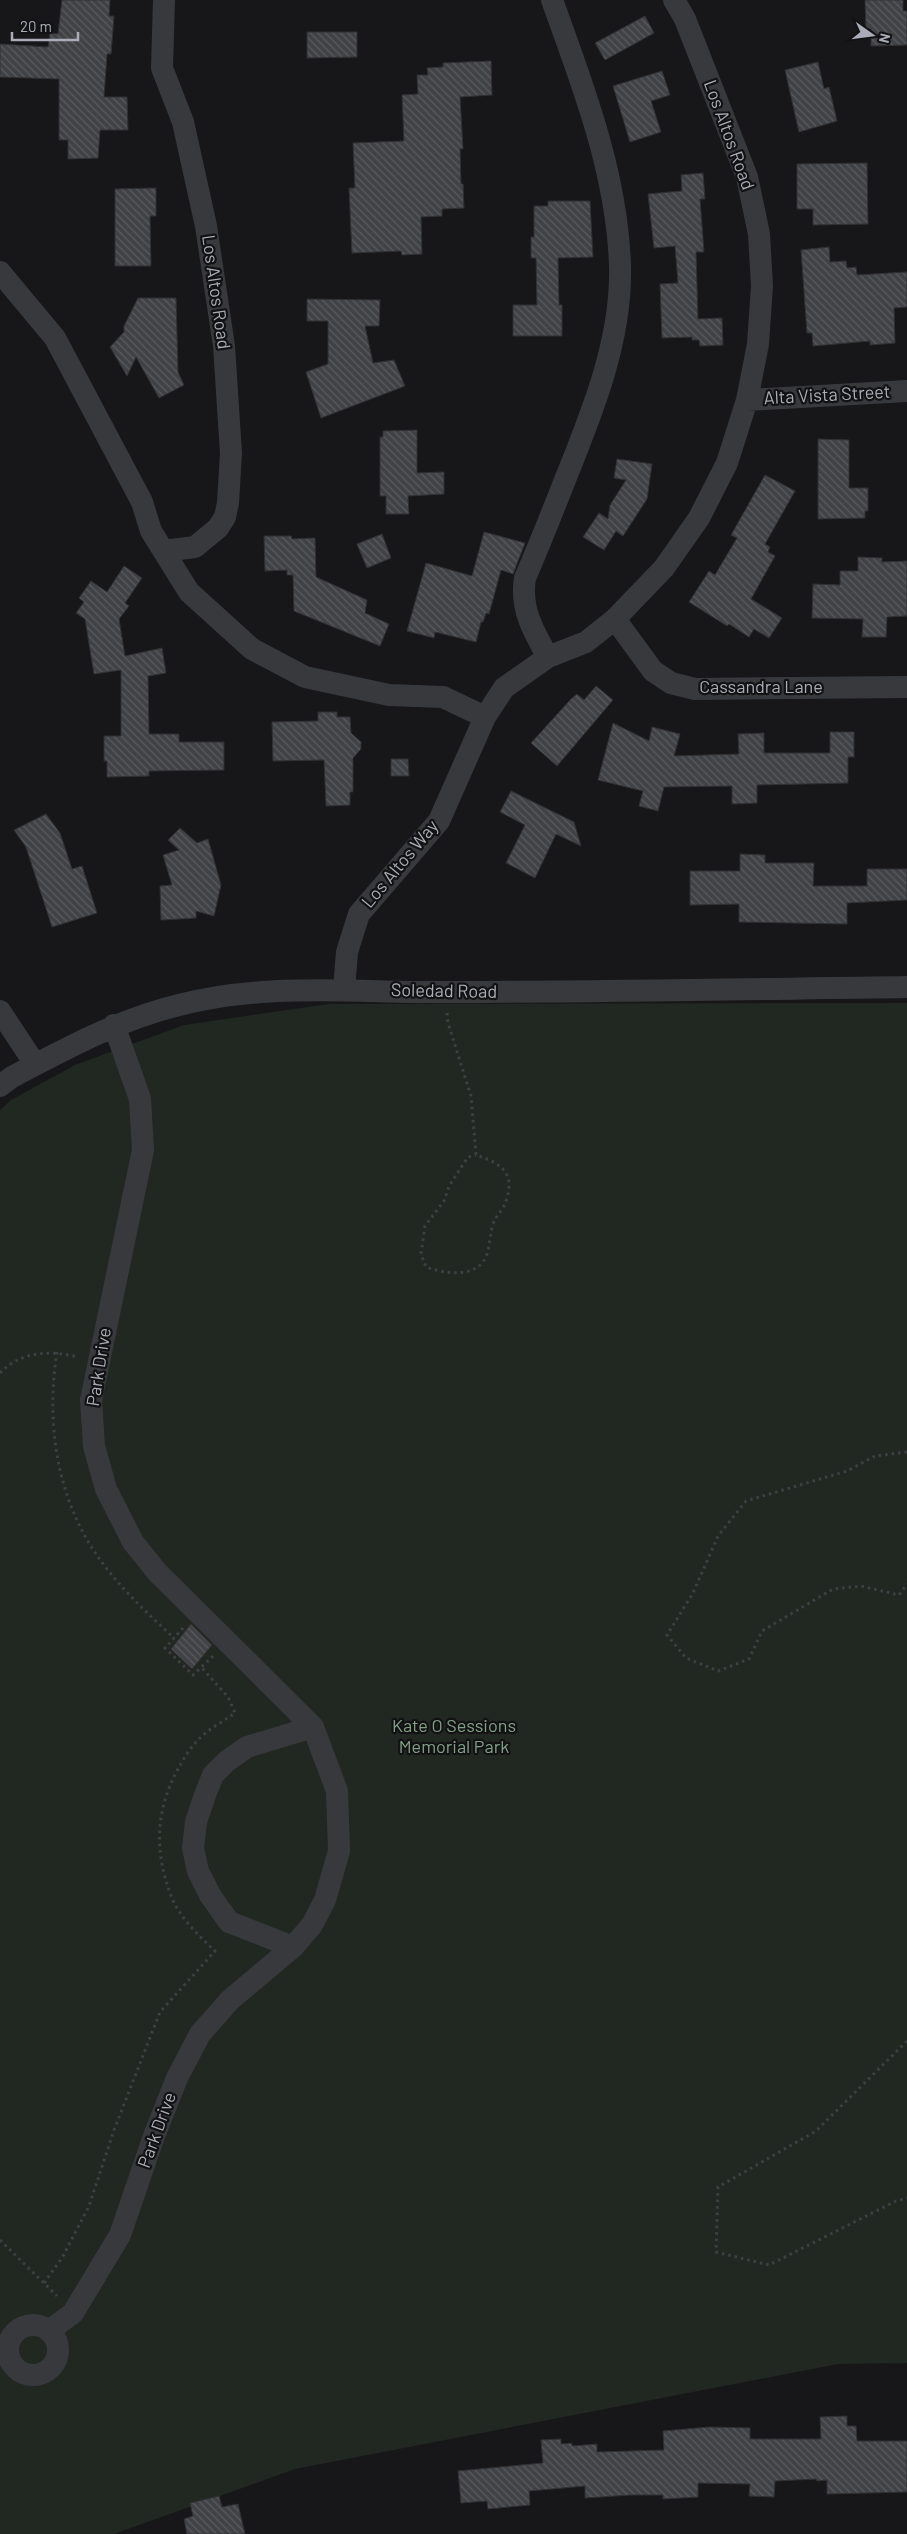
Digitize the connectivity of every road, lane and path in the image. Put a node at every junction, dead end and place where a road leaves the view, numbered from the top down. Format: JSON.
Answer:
{"nodes":[{"id":1,"x":164,"y":0,"type":"edge"},
{"id":2,"x":552,"y":0,"type":"edge"},
{"id":3,"x":674,"y":0,"type":"edge"},
{"id":4,"x":0,"y":272,"type":"edge"},
{"id":5,"x":907,"y":391,"type":"edge"},
{"id":6,"x":747,"y":400,"type":"junction"},
{"id":7,"x":164,"y":551,"type":"junction"},
{"id":8,"x":615,"y":620,"type":"junction"},
{"id":9,"x":548,"y":657,"type":"junction"},
{"id":10,"x":907,"y":687,"type":"edge"},
{"id":11,"x":485,"y":717,"type":"junction"},
{"id":12,"x":907,"y":987,"type":"edge"},
{"id":13,"x":344,"y":989,"type":"junction"},
{"id":14,"x":445,"y":992,"type":"junction"},
{"id":15,"x":0,"y":1011,"type":"edge"},
{"id":16,"x":114,"y":1025,"type":"junction"},
{"id":17,"x":35,"y":1064,"type":"junction"},
{"id":18,"x":0,"y":1086,"type":"edge"},
{"id":19,"x":476,"y":1155,"type":"junction"},
{"id":20,"x":98,"y":1361,"type":"junction"},
{"id":21,"x":0,"y":1373,"type":"edge"},
{"id":22,"x":907,"y":1452,"type":"edge"},
{"id":23,"x":907,"y":1584,"type":"edge"},
{"id":24,"x":198,"y":1612,"type":"junction"},
{"id":25,"x":227,"y":1641,"type":"junction"},
{"id":26,"x":202,"y":1668,"type":"junction"},
{"id":27,"x":313,"y":1727,"type":"junction"},
{"id":28,"x":293,"y":1947,"type":"junction"},
{"id":29,"x":907,"y":2042,"type":"edge"},
{"id":30,"x":907,"y":2198,"type":"edge"},
{"id":31,"x":0,"y":2240,"type":"edge"},
{"id":32,"x":44,"y":2283,"type":"junction"},
{"id":33,"x":73,"y":2313,"type":"junction"},
{"id":34,"x":49,"y":2331,"type":"dead end"}],
"edges":[{"from":1,"to":7,"type":"street","name":"Los Altos Road"},
{"from":2,"to":9,"type":"street"},
{"from":3,"to":6,"type":"street","name":"Los Altos Road"},
{"from":4,"to":7,"type":"street"},
{"from":5,"to":6,"type":"street","name":"Alta Vista Street"},
{"from":6,"to":8,"type":"street","name":"Los Altos Road"},
{"from":7,"to":11,"type":"street"},
{"from":8,"to":9,"type":"street","name":"Los Altos Road"},
{"from":8,"to":10,"type":"street","name":"Cassandra Lane"},
{"from":9,"to":11,"type":"street","name":"Los Altos Road"},
{"from":11,"to":13,"type":"street","name":"Los Altos Way"},
{"from":12,"to":14,"type":"street","name":"Soledad Road"},
{"from":13,"to":14,"type":"street","name":"Soledad Road"},
{"from":13,"to":16,"type":"street","name":"Soledad Road"},
{"from":14,"to":19,"type":"path"},
{"from":15,"to":17,"type":"street"},
{"from":16,"to":17,"type":"street","name":"Soledad Road"},
{"from":16,"to":20,"type":"street","name":"Park Drive"},
{"from":17,"to":18,"type":"street","name":"Soledad Road"},
{"from":19,"to":19,"type":"path"},
{"from":20,"to":21,"type":"path"},
{"from":20,"to":24,"type":"street","name":"Park Drive"},
{"from":22,"to":23,"type":"path"},
{"from":24,"to":25,"type":"street","name":"Park Drive"},
{"from":24,"to":26,"type":"path"},
{"from":25,"to":26,"type":"path"},
{"from":25,"to":27,"type":"street","name":"Park Drive"},
{"from":26,"to":32,"type":"path"},
{"from":27,"to":28,"type":"street","name":"Park Drive"},
{"from":27,"to":28,"type":"street"},
{"from":28,"to":33,"type":"street","name":"Park Drive"},
{"from":29,"to":30,"type":"path"},
{"from":31,"to":32,"type":"path"},
{"from":32,"to":33,"type":"path"},
{"from":33,"to":34,"type":"street","name":"Park Drive"}]}
